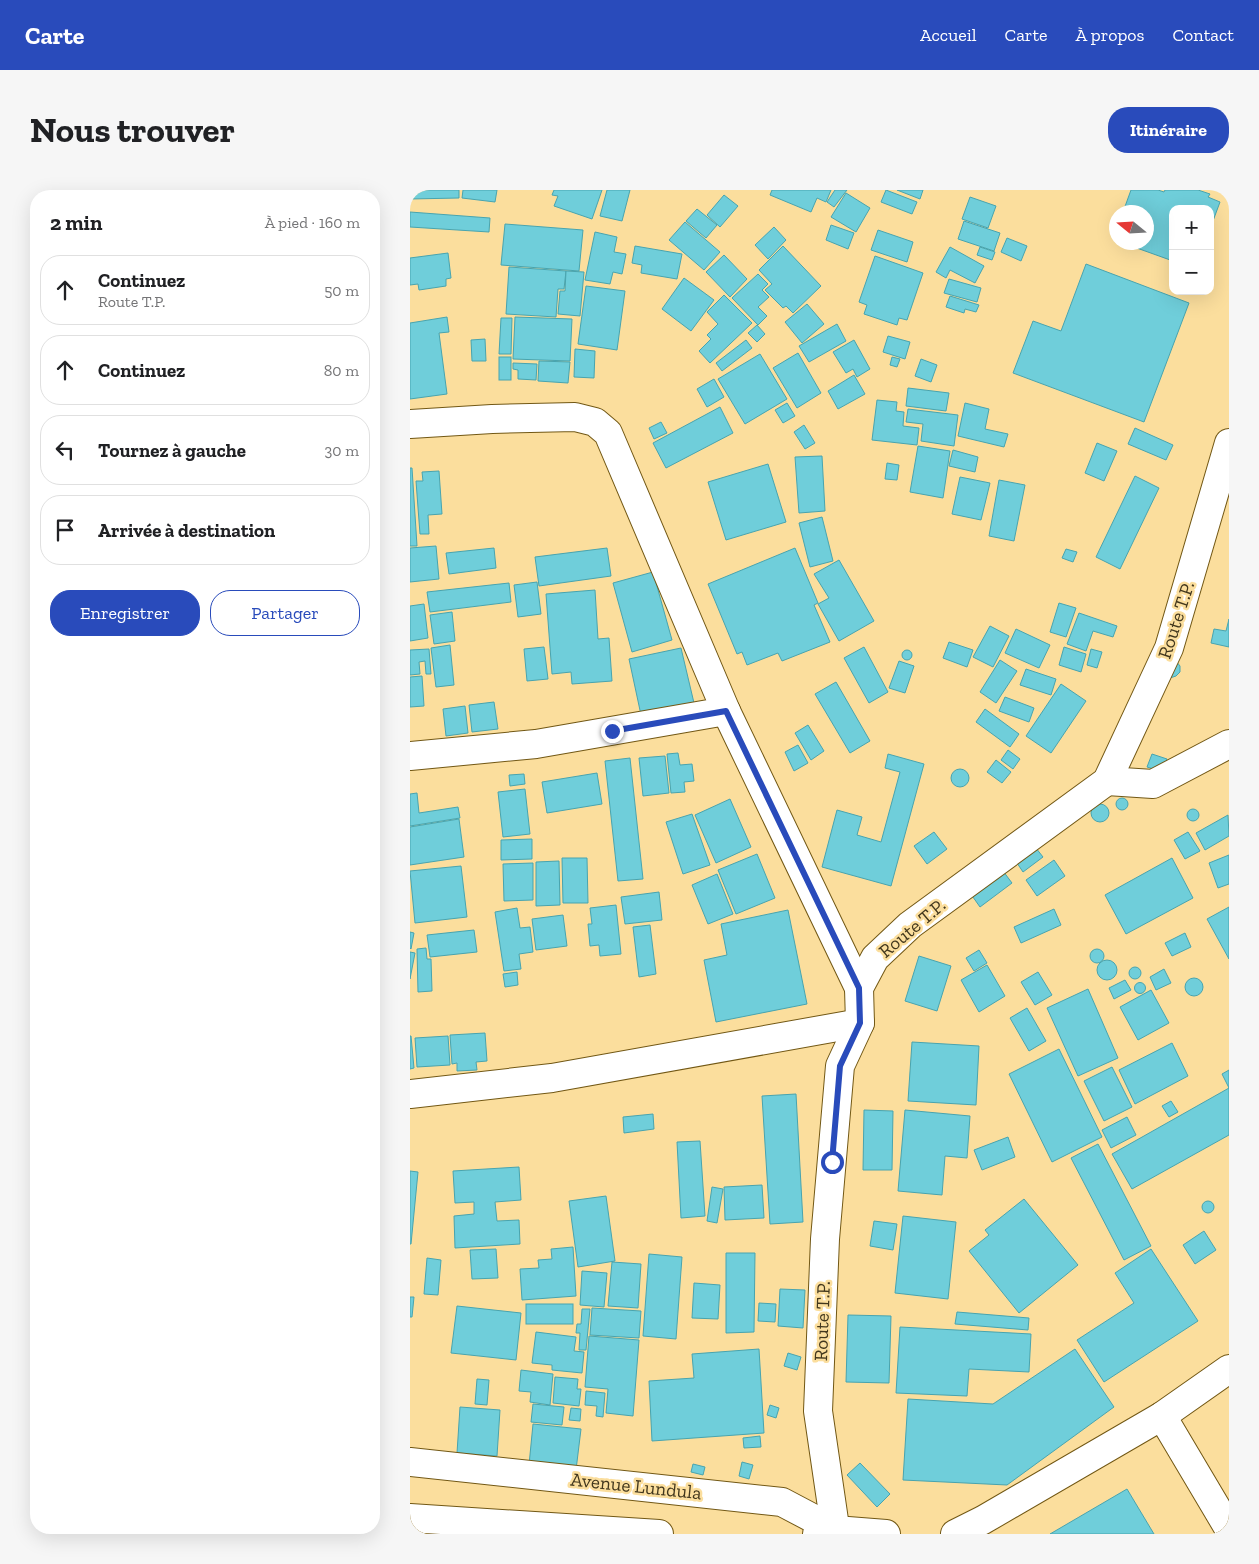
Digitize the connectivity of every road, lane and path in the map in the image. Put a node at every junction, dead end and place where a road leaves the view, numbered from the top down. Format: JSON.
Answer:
{"nodes":[{"id":1,"x":410,"y":424,"type":"edge"},
{"id":2,"x":1229,"y":443,"type":"edge"},
{"id":3,"x":726,"y":711,"type":"junction"},
{"id":4,"x":1229,"y":744,"type":"edge"},
{"id":5,"x":410,"y":756,"type":"edge"},
{"id":6,"x":1107,"y":781,"type":"junction"},
{"id":7,"x":859,"y":988,"type":"junction"},
{"id":8,"x":860,"y":1023,"type":"junction"},
{"id":9,"x":410,"y":1094,"type":"edge"},
{"id":10,"x":1229,"y":1368,"type":"edge"},
{"id":11,"x":1162,"y":1416,"type":"junction"},
{"id":12,"x":410,"y":1462,"type":"edge"},
{"id":13,"x":410,"y":1518,"type":"edge"},
{"id":14,"x":1229,"y":1529,"type":"edge"},
{"id":15,"x":829,"y":1533,"type":"edge"},
{"id":16,"x":659,"y":1534,"type":"edge"},
{"id":17,"x":886,"y":1534,"type":"edge"},
{"id":18,"x":955,"y":1534,"type":"edge"}],
"edges":[{"from":1,"to":3,"type":"street"},
{"from":2,"to":6,"type":"street","name":"Route T.P."},
{"from":3,"to":5,"type":"street"},
{"from":3,"to":7,"type":"street"},
{"from":4,"to":6,"type":"street"},
{"from":6,"to":7,"type":"street","name":"Route T.P."},
{"from":7,"to":8,"type":"street","name":"Route T.P."},
{"from":8,"to":9,"type":"street"},
{"from":8,"to":15,"type":"street","name":"Route T.P."},
{"from":10,"to":11,"type":"street"},
{"from":11,"to":14,"type":"street"},
{"from":11,"to":18,"type":"street"},
{"from":12,"to":15,"type":"street","name":"Avenue Lundula"},
{"from":13,"to":16,"type":"street"},
{"from":15,"to":17,"type":"street"}]}
